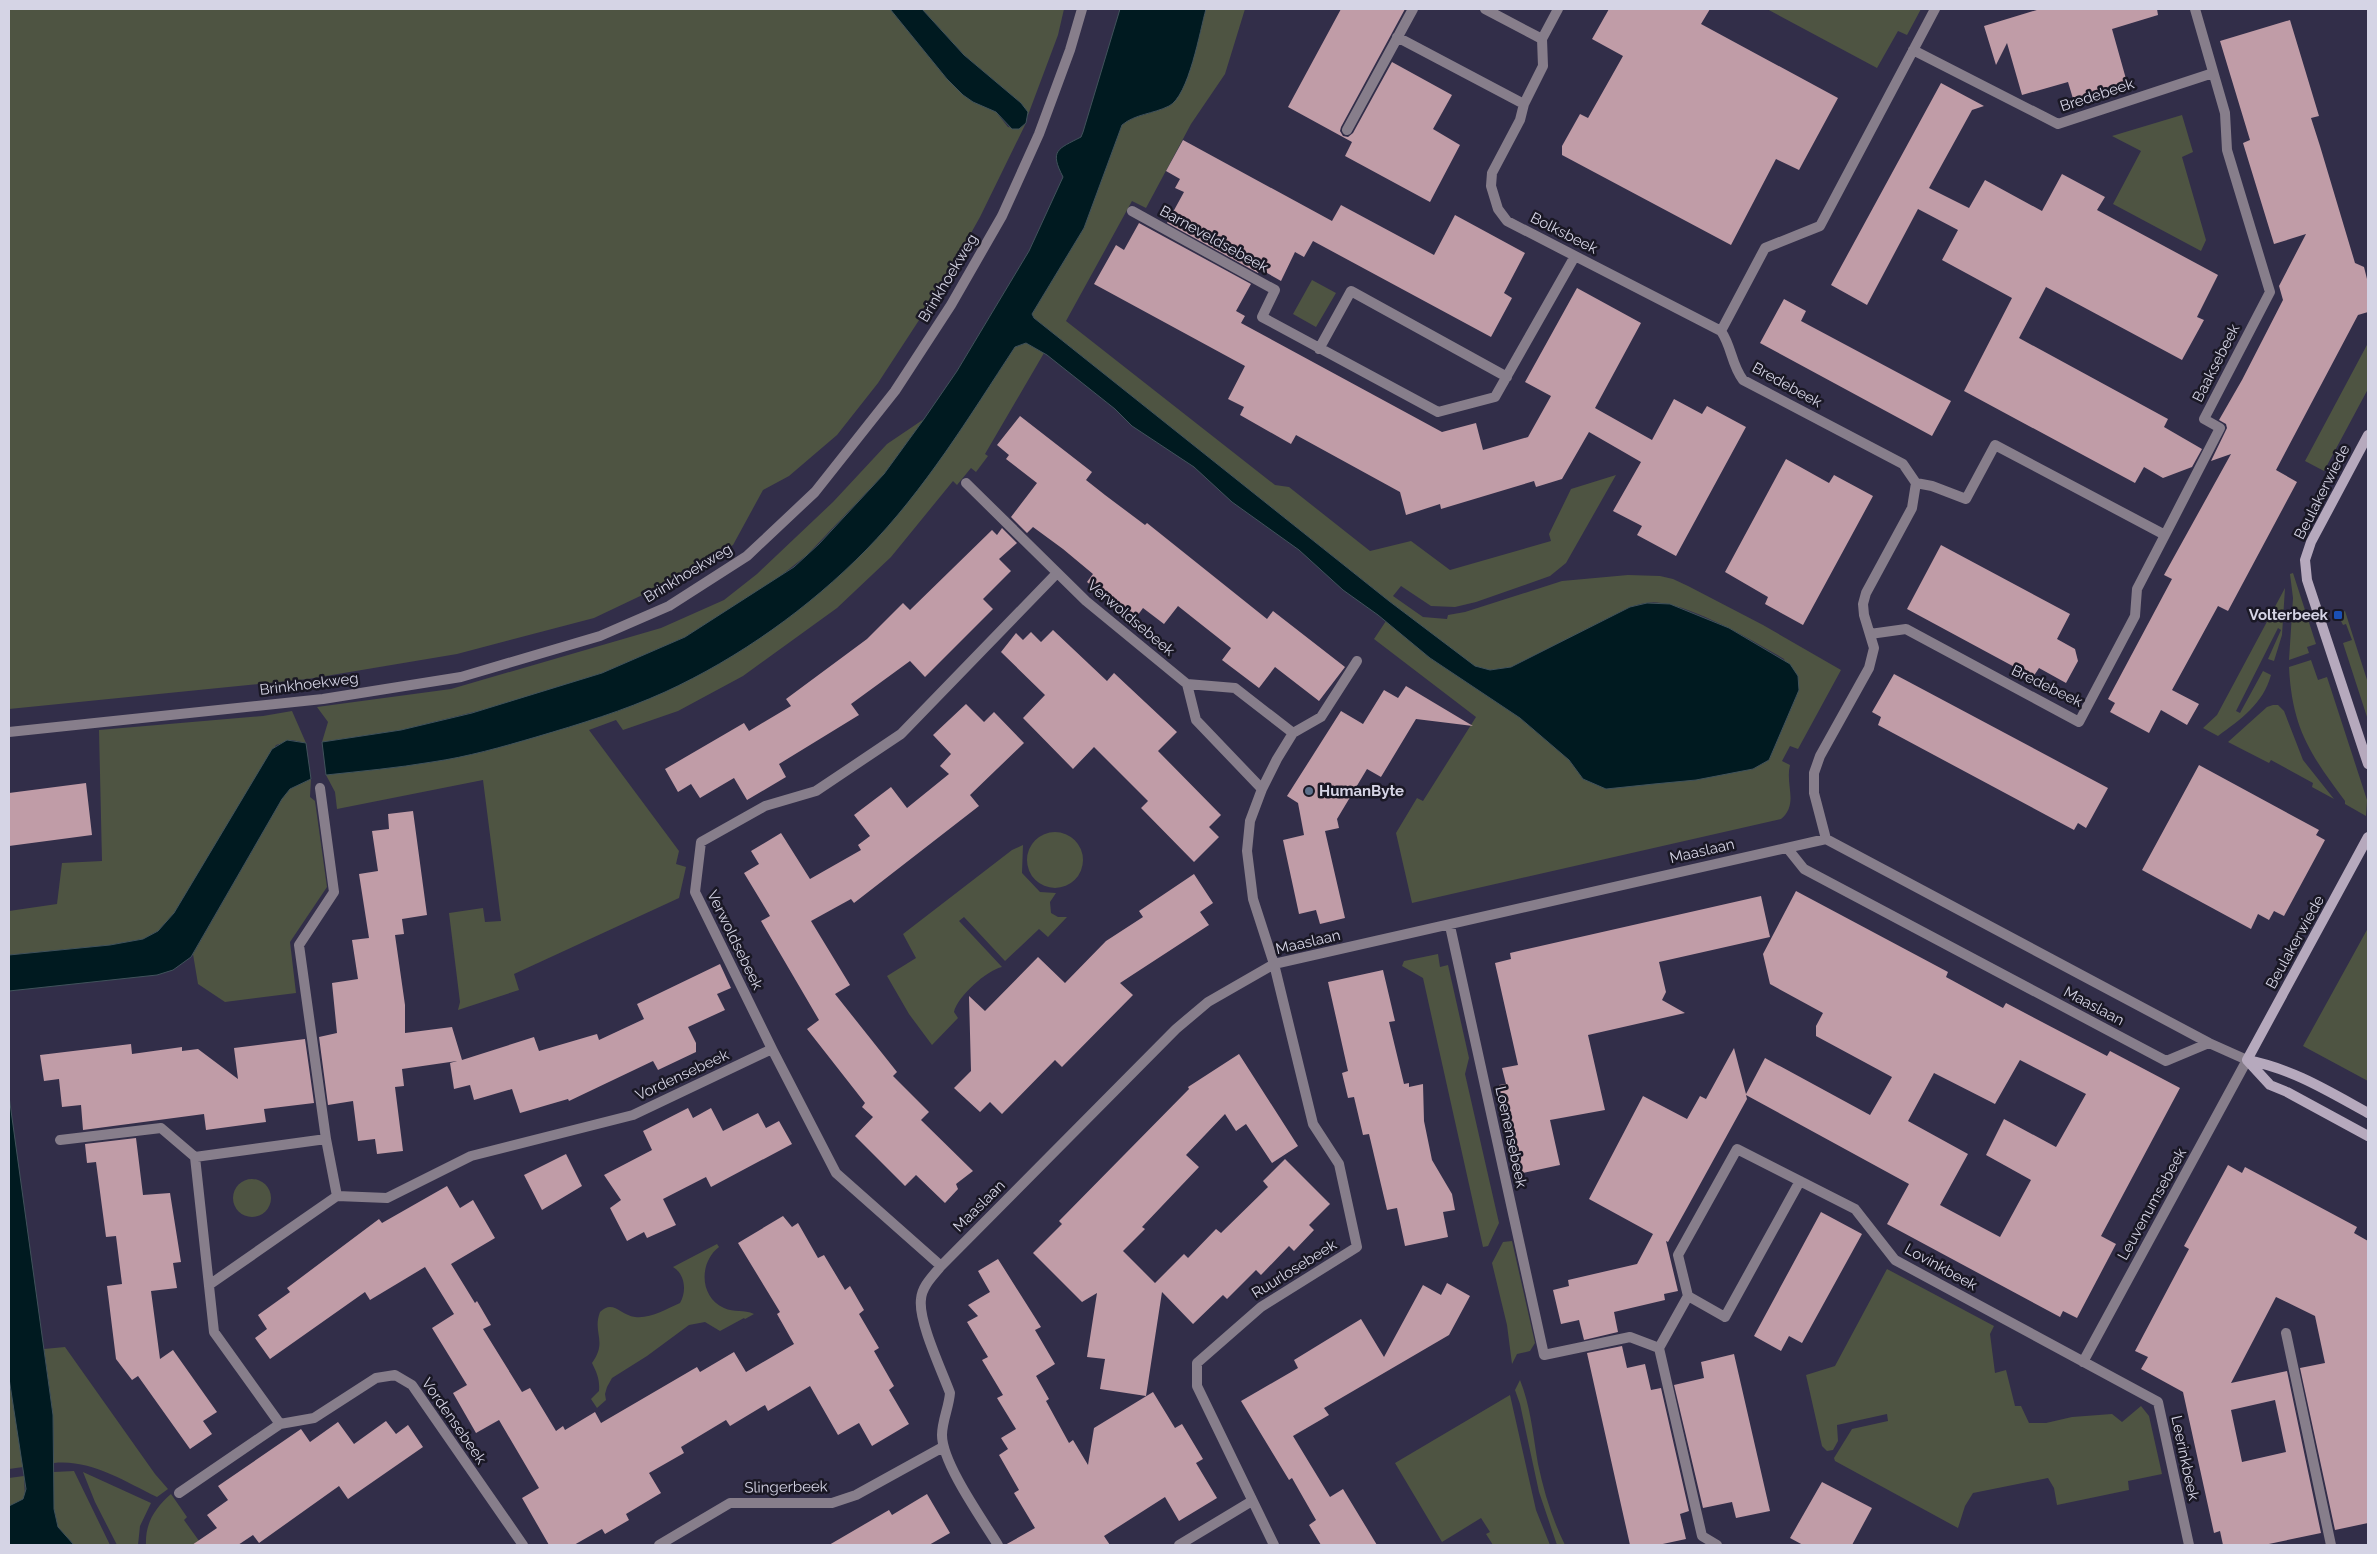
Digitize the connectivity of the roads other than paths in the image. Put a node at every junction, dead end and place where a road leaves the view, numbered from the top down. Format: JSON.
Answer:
{"nodes":[{"id":1,"x":1082,"y":9,"type":"edge"},
{"id":2,"x":1413,"y":9,"type":"edge"},
{"id":3,"x":1484,"y":9,"type":"edge"},
{"id":4,"x":1558,"y":9,"type":"edge"},
{"id":5,"x":1935,"y":9,"type":"edge"},
{"id":6,"x":2195,"y":9,"type":"edge"},
{"id":7,"x":1397,"y":37,"type":"junction"},
{"id":8,"x":1542,"y":39,"type":"junction"},
{"id":9,"x":1913,"y":50,"type":"junction"},
{"id":10,"x":2213,"y":73,"type":"junction"},
{"id":11,"x":1524,"y":104,"type":"junction"},
{"id":12,"x":1348,"y":130,"type":"dead end"},
{"id":13,"x":1132,"y":211,"type":"dead end"},
{"id":14,"x":1575,"y":256,"type":"junction"},
{"id":15,"x":1722,"y":331,"type":"junction"},
{"id":16,"x":1319,"y":349,"type":"junction"},
{"id":17,"x":1507,"y":377,"type":"junction"},
{"id":18,"x":2368,"y":435,"type":"edge"},
{"id":19,"x":966,"y":483,"type":"dead end"},
{"id":20,"x":1916,"y":483,"type":"junction"},
{"id":21,"x":2165,"y":536,"type":"junction"},
{"id":22,"x":1057,"y":573,"type":"junction"},
{"id":23,"x":1870,"y":634,"type":"junction"},
{"id":24,"x":1357,"y":661,"type":"dead end"},
{"id":25,"x":1188,"y":684,"type":"junction"},
{"id":26,"x":9,"y":732,"type":"edge"},
{"id":27,"x":1293,"y":733,"type":"junction"},
{"id":28,"x":2368,"y":764,"type":"edge"},
{"id":29,"x":320,"y":788,"type":"dead end"},
{"id":30,"x":1262,"y":789,"type":"junction"},
{"id":31,"x":2368,"y":837,"type":"edge"},
{"id":32,"x":1826,"y":839,"type":"junction"},
{"id":33,"x":1788,"y":848,"type":"junction"},
{"id":34,"x":1450,"y":926,"type":"junction"},
{"id":35,"x":1274,"y":964,"type":"junction"},
{"id":36,"x":2209,"y":1043,"type":"junction"},
{"id":37,"x":772,"y":1049,"type":"junction"},
{"id":38,"x":2247,"y":1060,"type":"junction"},
{"id":39,"x":2368,"y":1113,"type":"edge"},
{"id":40,"x":2368,"y":1136,"type":"edge"},
{"id":41,"x":326,"y":1139,"type":"junction"},
{"id":42,"x":60,"y":1140,"type":"dead end"},
{"id":43,"x":195,"y":1157,"type":"junction"},
{"id":44,"x":1800,"y":1181,"type":"junction"},
{"id":45,"x":337,"y":1196,"type":"junction"},
{"id":46,"x":941,"y":1266,"type":"junction"},
{"id":47,"x":209,"y":1285,"type":"junction"},
{"id":48,"x":1688,"y":1296,"type":"junction"},
{"id":49,"x":2286,"y":1333,"type":"dead end"},
{"id":50,"x":1660,"y":1348,"type":"junction"},
{"id":51,"x":2083,"y":1362,"type":"junction"},
{"id":52,"x":280,"y":1424,"type":"junction"},
{"id":53,"x":943,"y":1447,"type":"junction"},
{"id":54,"x":179,"y":1493,"type":"dead end"},
{"id":55,"x":1252,"y":1501,"type":"junction"},
{"id":56,"x":523,"y":1545,"type":"edge"},
{"id":57,"x":659,"y":1545,"type":"edge"},
{"id":58,"x":998,"y":1545,"type":"edge"},
{"id":59,"x":1179,"y":1545,"type":"edge"},
{"id":60,"x":1274,"y":1545,"type":"edge"},
{"id":61,"x":1717,"y":1545,"type":"edge"},
{"id":62,"x":2189,"y":1545,"type":"edge"},
{"id":63,"x":2331,"y":1545,"type":"edge"}],
"edges":[{"from":1,"to":26,"type":"street","name":"Brinkhoekweg"},
{"from":2,"to":7,"type":"street"},
{"from":3,"to":8,"type":"street"},
{"from":4,"to":8,"type":"street"},
{"from":5,"to":9,"type":"street"},
{"from":6,"to":10,"type":"street","name":"Baaksebeek"},
{"from":7,"to":11,"type":"street"},
{"from":7,"to":12,"type":"street"},
{"from":8,"to":11,"type":"street","name":"Bolksbeek"},
{"from":9,"to":10,"type":"street","name":"Bredebeek"},
{"from":9,"to":15,"type":"street"},
{"from":10,"to":21,"type":"street","name":"Baaksebeek"},
{"from":11,"to":14,"type":"street","name":"Bolksbeek"},
{"from":13,"to":16,"type":"street","name":"Barneveldsebeek"},
{"from":14,"to":15,"type":"street","name":"Bolksbeek"},
{"from":14,"to":17,"type":"street","name":"Barneveldsebeek"},
{"from":15,"to":20,"type":"street","name":"Bredebeek"},
{"from":16,"to":17,"type":"street","name":"Barneveldsebeek"},
{"from":16,"to":17,"type":"street"},
{"from":18,"to":28,"type":"street","name":"Beulakerwiede"},
{"from":19,"to":22,"type":"street","name":"Verwoldsebeek"},
{"from":20,"to":21,"type":"street"},
{"from":20,"to":23,"type":"street"},
{"from":21,"to":23,"type":"street","name":"Bredebeek"},
{"from":22,"to":25,"type":"street","name":"Verwoldsebeek"},
{"from":22,"to":37,"type":"street","name":"Verwoldsebeek"},
{"from":23,"to":32,"type":"street"},
{"from":24,"to":27,"type":"street"},
{"from":25,"to":27,"type":"street"},
{"from":25,"to":30,"type":"street"},
{"from":27,"to":30,"type":"street"},
{"from":29,"to":41,"type":"street"},
{"from":30,"to":35,"type":"street"},
{"from":31,"to":38,"type":"street","name":"Beulakerwiede"},
{"from":32,"to":33,"type":"street","name":"Maaslaan"},
{"from":32,"to":36,"type":"street","name":"Maaslaan"},
{"from":33,"to":34,"type":"street","name":"Maaslaan"},
{"from":33,"to":36,"type":"street","name":"Maaslaan"},
{"from":34,"to":35,"type":"street","name":"Maaslaan"},
{"from":34,"to":50,"type":"street","name":"Loenensebeek"},
{"from":35,"to":46,"type":"street","name":"Maaslaan"},
{"from":35,"to":55,"type":"street","name":"Ruurlosebeek"},
{"from":36,"to":38,"type":"street","name":"Maaslaan"},
{"from":37,"to":45,"type":"street","name":"Vordensebeek"},
{"from":37,"to":46,"type":"street"},
{"from":38,"to":39,"type":"street","name":"Maaslaan"},
{"from":38,"to":40,"type":"street","name":"Maaslaan"},
{"from":38,"to":51,"type":"street","name":"Leuvenumsebeek"},
{"from":41,"to":43,"type":"street"},
{"from":41,"to":45,"type":"street"},
{"from":42,"to":43,"type":"street"},
{"from":43,"to":47,"type":"street"},
{"from":44,"to":48,"type":"street"},
{"from":44,"to":48,"type":"street","name":"Lovinkbeek"},
{"from":44,"to":51,"type":"street","name":"Lovinkbeek"},
{"from":45,"to":47,"type":"street"},
{"from":46,"to":53,"type":"street","name":"Maaslaan"},
{"from":47,"to":52,"type":"street"},
{"from":48,"to":50,"type":"street"},
{"from":49,"to":63,"type":"street"},
{"from":50,"to":61,"type":"street"},
{"from":51,"to":62,"type":"street","name":"Leerinkbeek"},
{"from":52,"to":54,"type":"street","name":"Vordensebeek"},
{"from":52,"to":56,"type":"street","name":"Vordensebeek"},
{"from":53,"to":57,"type":"street","name":"Slingerbeek"},
{"from":53,"to":58,"type":"street"},
{"from":55,"to":59,"type":"street"},
{"from":55,"to":60,"type":"street","name":"Ruurlosebeek"}]}
